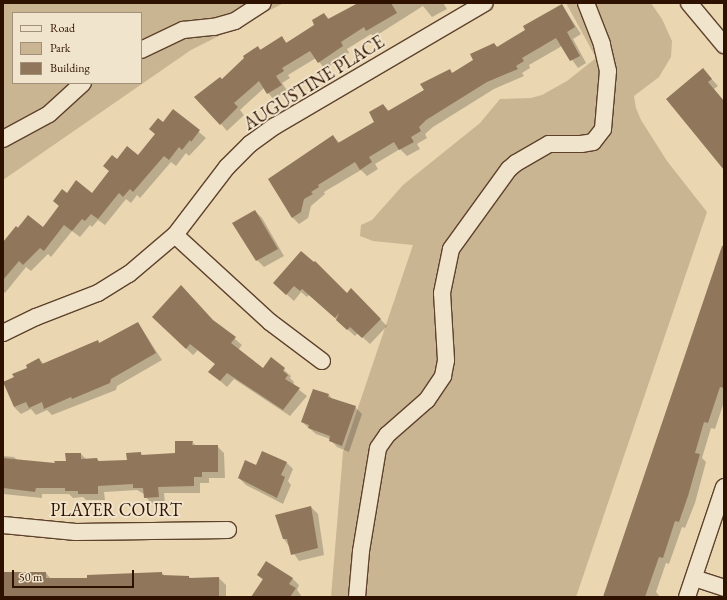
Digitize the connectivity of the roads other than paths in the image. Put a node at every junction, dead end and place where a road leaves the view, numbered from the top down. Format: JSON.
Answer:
{"nodes":[{"id":1,"x":264,"y":3,"type":"edge"},
{"id":2,"x":485,"y":3,"type":"edge"},
{"id":3,"x":586,"y":3,"type":"edge"},
{"id":4,"x":689,"y":3,"type":"edge"},
{"id":5,"x":724,"y":45,"type":"edge"},
{"id":6,"x":142,"y":49,"type":"edge"},
{"id":7,"x":82,"y":84,"type":"edge"},
{"id":8,"x":3,"y":139,"type":"edge"},
{"id":9,"x":175,"y":235,"type":"junction"},
{"id":10,"x":3,"y":333,"type":"edge"},
{"id":11,"x":322,"y":362,"type":"dead end"},
{"id":12,"x":724,"y":486,"type":"edge"},
{"id":13,"x":3,"y":525,"type":"edge"},
{"id":14,"x":228,"y":530,"type":"dead end"},
{"id":15,"x":694,"y":578,"type":"junction"},
{"id":16,"x":724,"y":588,"type":"edge"},
{"id":17,"x":357,"y":597,"type":"edge"},
{"id":18,"x":687,"y":597,"type":"edge"}],
"edges":[{"from":1,"to":6,"type":"street"},
{"from":2,"to":9,"type":"street","name":"AUGUSTINE PLACE"},
{"from":3,"to":17,"type":"street"},
{"from":4,"to":5,"type":"street"},
{"from":7,"to":8,"type":"street"},
{"from":9,"to":10,"type":"street","name":"AUGUSTINE PLACE"},
{"from":9,"to":11,"type":"street"},
{"from":12,"to":15,"type":"street"},
{"from":13,"to":14,"type":"street","name":"PLAYER COURT"},
{"from":15,"to":16,"type":"street"},
{"from":15,"to":18,"type":"street"}]}
